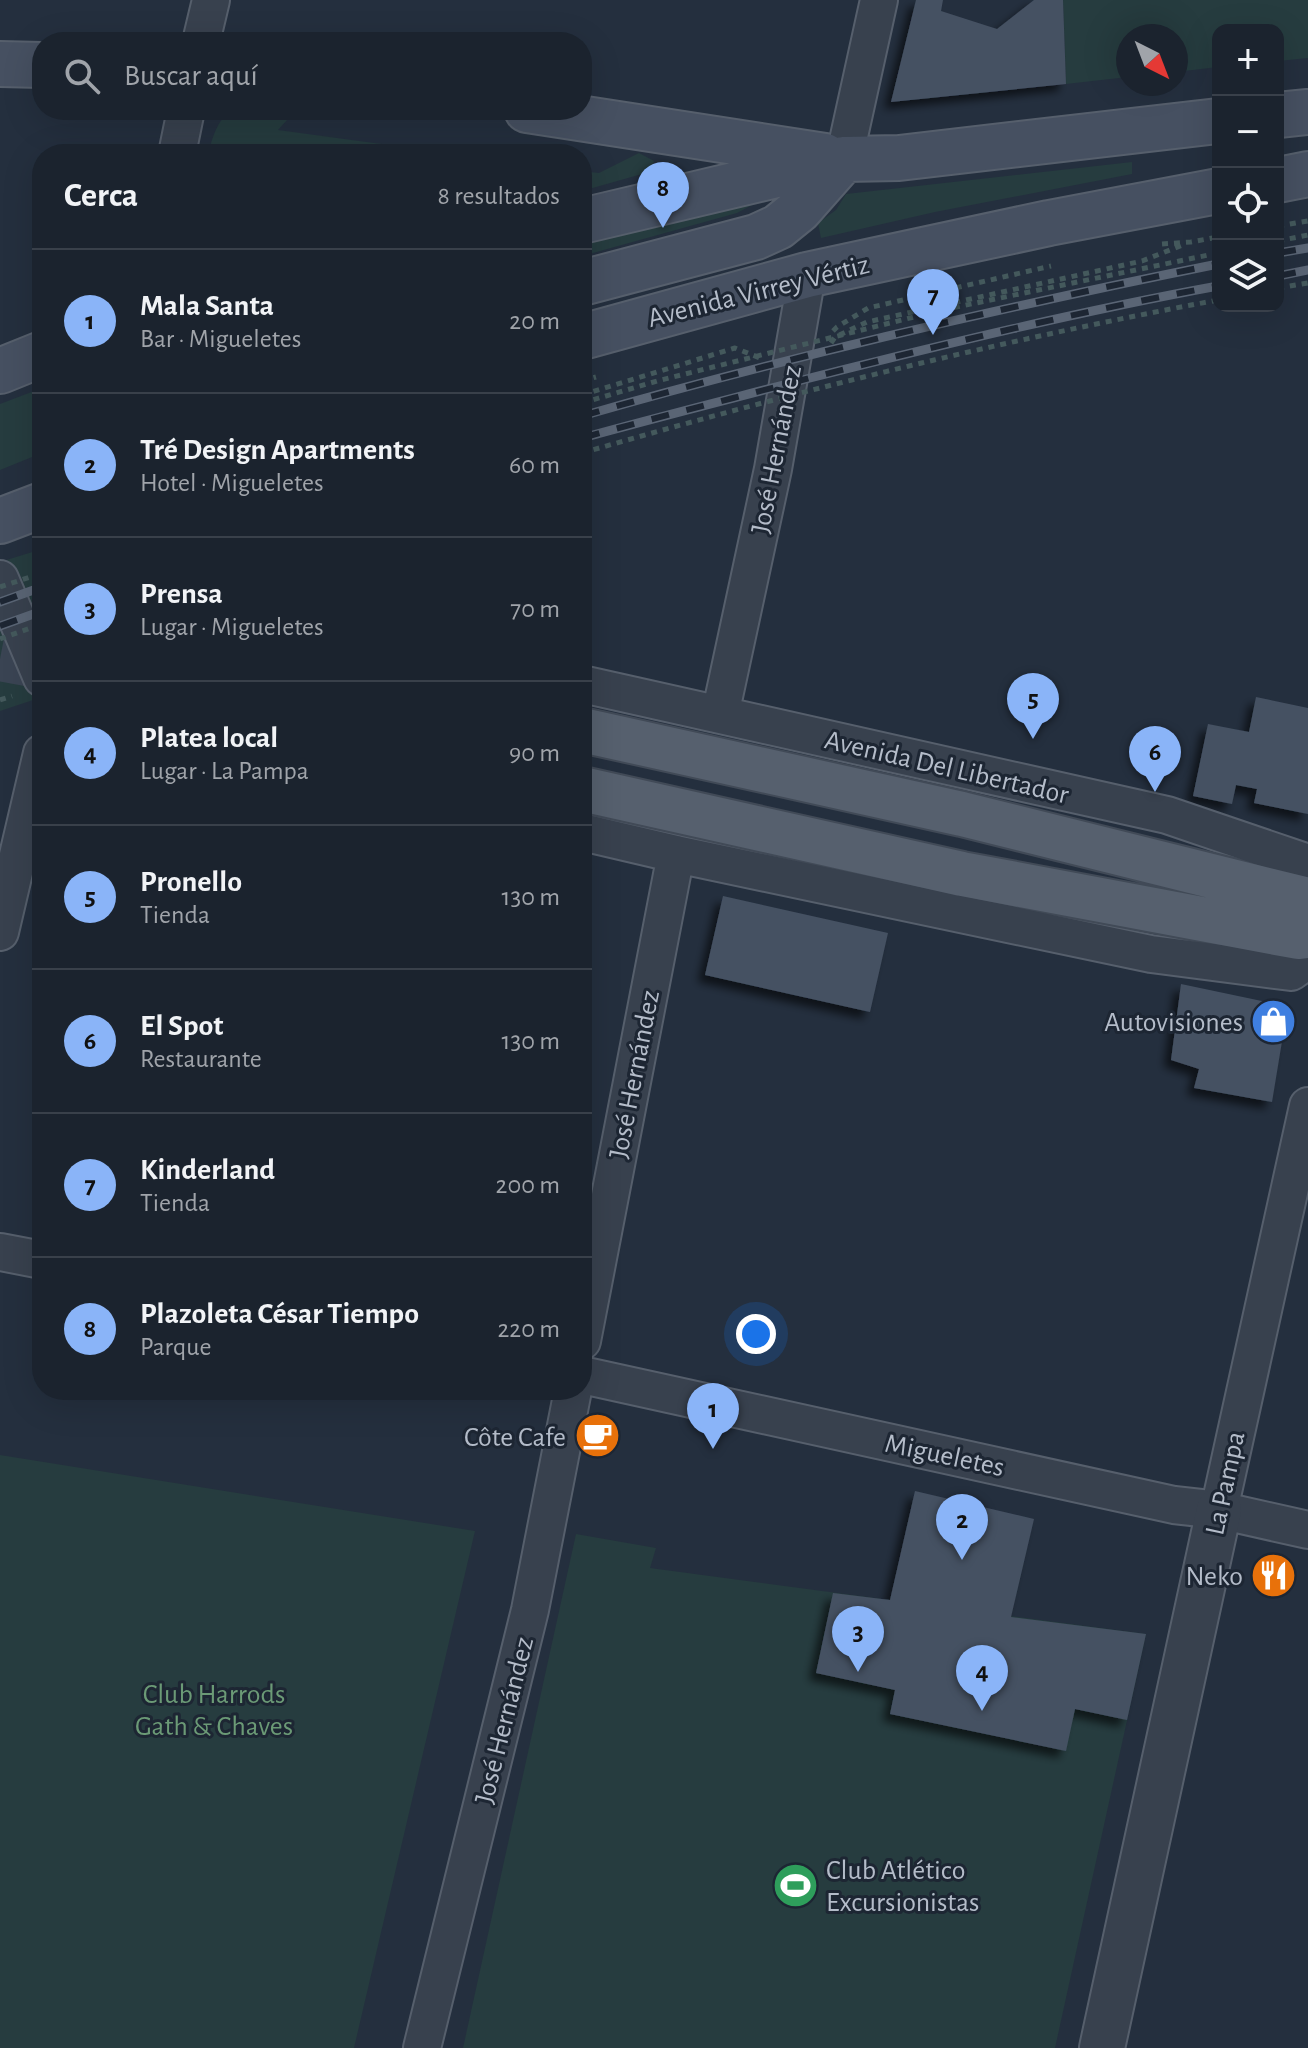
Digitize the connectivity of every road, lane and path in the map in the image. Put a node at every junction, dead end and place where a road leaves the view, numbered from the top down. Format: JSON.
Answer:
{"nodes":[{"id":1,"x":211,"y":0,"type":"edge"},
{"id":2,"x":879,"y":0,"type":"edge"},
{"id":3,"x":203,"y":32,"type":"edge"},
{"id":4,"x":0,"y":64,"type":"edge"},
{"id":5,"x":32,"y":65,"type":"edge"},
{"id":6,"x":1308,"y":112,"type":"edge"},
{"id":7,"x":1284,"y":114,"type":"edge"},
{"id":8,"x":184,"y":120,"type":"edge"},
{"id":9,"x":592,"y":120,"type":"edge"},
{"id":10,"x":1212,"y":122,"type":"edge"},
{"id":11,"x":179,"y":144,"type":"edge"},
{"id":12,"x":844,"y":159,"type":"junction"},
{"id":13,"x":1308,"y":174,"type":"edge"},
{"id":14,"x":1284,"y":179,"type":"edge"},
{"id":15,"x":1212,"y":192,"type":"edge"},
{"id":16,"x":592,"y":219,"type":"edge"},
{"id":17,"x":1308,"y":221,"type":"edge"},
{"id":18,"x":1284,"y":225,"type":"edge"},
{"id":19,"x":1308,"y":235,"type":"edge"},
{"id":20,"x":1212,"y":238,"type":"edge"},
{"id":21,"x":1283,"y":240,"type":"edge"},
{"id":22,"x":1191,"y":242,"type":"junction"},
{"id":23,"x":1153,"y":245,"type":"dead end"},
{"id":24,"x":1212,"y":254,"type":"edge"},
{"id":25,"x":1065,"y":263,"type":"dead end"},
{"id":26,"x":807,"y":275,"type":"junction"},
{"id":27,"x":592,"y":280,"type":"edge"},
{"id":28,"x":1308,"y":283,"type":"edge"},
{"id":29,"x":1284,"y":287,"type":"edge"},
{"id":30,"x":1212,"y":301,"type":"edge"},
{"id":31,"x":793,"y":353,"type":"junction"},
{"id":32,"x":592,"y":355,"type":"edge"},
{"id":33,"x":32,"y":358,"type":"edge"},
{"id":34,"x":0,"y":371,"type":"edge"},
{"id":35,"x":592,"y":392,"type":"edge"},
{"id":36,"x":592,"y":400,"type":"edge"},
{"id":37,"x":592,"y":450,"type":"edge"},
{"id":38,"x":32,"y":509,"type":"edge"},
{"id":39,"x":0,"y":521,"type":"edge"},
{"id":40,"x":32,"y":576,"type":"edge"},
{"id":41,"x":0,"y":579,"type":"edge"},
{"id":42,"x":0,"y":587,"type":"edge"},
{"id":43,"x":32,"y":628,"type":"edge"},
{"id":44,"x":0,"y":639,"type":"edge"},
{"id":45,"x":32,"y":654,"type":"edge"},
{"id":46,"x":592,"y":686,"type":"edge"},
{"id":47,"x":720,"y":715,"type":"junction"},
{"id":48,"x":592,"y":732,"type":"edge"},
{"id":49,"x":592,"y":791,"type":"edge"},
{"id":50,"x":32,"y":796,"type":"edge"},
{"id":51,"x":592,"y":834,"type":"edge"},
{"id":52,"x":676,"y":854,"type":"junction"},
{"id":53,"x":1308,"y":863,"type":"edge"},
{"id":54,"x":1308,"y":900,"type":"edge"},
{"id":55,"x":0,"y":932,"type":"edge"},
{"id":56,"x":1308,"y":936,"type":"edge"},
{"id":57,"x":1308,"y":960,"type":"edge"},
{"id":58,"x":1308,"y":1106,"type":"edge"},
{"id":59,"x":0,"y":1252,"type":"edge"},
{"id":60,"x":32,"y":1258,"type":"edge"},
{"id":61,"x":592,"y":1289,"type":"edge"},
{"id":62,"x":592,"y":1377,"type":"edge"},
{"id":63,"x":571,"y":1400,"type":"edge"},
{"id":64,"x":1219,"y":1510,"type":"junction"},
{"id":65,"x":1308,"y":1530,"type":"edge"},
{"id":66,"x":422,"y":2048,"type":"edge"},
{"id":67,"x":1102,"y":2048,"type":"edge"}],
"edges":[{"from":1,"to":3,"type":"street"},
{"from":2,"to":12,"type":"street"},
{"from":4,"to":5,"type":"main road"},
{"from":6,"to":7,"type":"main road"},
{"from":8,"to":11,"type":"street"},
{"from":9,"to":12,"type":"main road"},
{"from":10,"to":12,"type":"main road"},
{"from":12,"to":16,"type":"main road"},
{"from":12,"to":27,"type":"main road"},
{"from":13,"to":14,"type":"main road"},
{"from":15,"to":26,"type":"main road","name":"Avenida Virrey Vértiz"},
{"from":17,"to":18,"type":"path"},
{"from":19,"to":21,"type":"path"},
{"from":20,"to":22,"type":"path"},
{"from":22,"to":23,"type":"path"},
{"from":22,"to":31,"type":"path"},
{"from":24,"to":36,"type":"path","bridge":true},
{"from":25,"to":31,"type":"path"},
{"from":26,"to":31,"type":"street","name":"José Hernández"},
{"from":26,"to":32,"type":"main road","name":"Avenida Virrey Vértiz"},
{"from":28,"to":29,"type":"path"},
{"from":30,"to":37,"type":"path","bridge":true},
{"from":31,"to":35,"type":"path"},
{"from":31,"to":47,"type":"street","name":"José Hernández"},
{"from":33,"to":34,"type":"main road"},
{"from":38,"to":39,"type":"main road"},
{"from":40,"to":42,"type":"path","bridge":true},
{"from":41,"to":45,"type":"street"},
{"from":43,"to":44,"type":"path","bridge":true},
{"from":46,"to":47,"type":"street","name":"Avenida Del Libertador"},
{"from":47,"to":53,"type":"street","name":"Avenida Del Libertador"},
{"from":48,"to":54,"type":"main road","name":"Avenida Del Libertador"},
{"from":49,"to":56,"type":"main road"},
{"from":50,"to":55,"type":"street"},
{"from":51,"to":52,"type":"street"},
{"from":52,"to":57,"type":"street"},
{"from":52,"to":61,"type":"street","name":"José Hernández"},
{"from":58,"to":64,"type":"street","name":"La Pampa"},
{"from":59,"to":60,"type":"street"},
{"from":62,"to":64,"type":"street","name":"Migueletes"},
{"from":63,"to":66,"type":"street","name":"José Hernández"},
{"from":64,"to":65,"type":"street","name":"Migueletes"},
{"from":64,"to":67,"type":"street","name":"La Pampa"}]}
